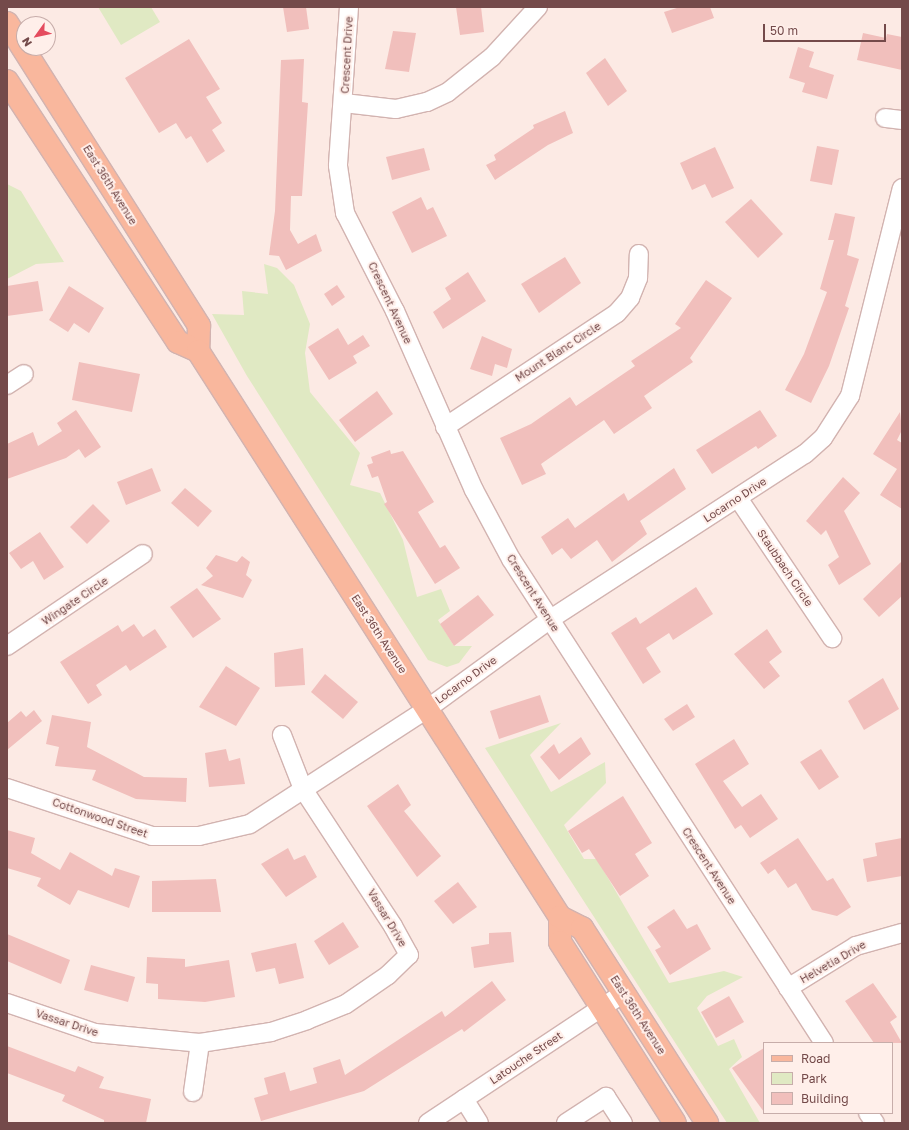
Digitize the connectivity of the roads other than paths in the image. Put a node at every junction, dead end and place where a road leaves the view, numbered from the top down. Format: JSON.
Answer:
{"nodes":[{"id":1,"x":349,"y":7,"type":"edge"},
{"id":2,"x":538,"y":7,"type":"edge"},
{"id":3,"x":7,"y":23,"type":"edge"},
{"id":4,"x":7,"y":80,"type":"edge"},
{"id":5,"x":344,"y":103,"type":"junction"},
{"id":6,"x":902,"y":188,"type":"edge"},
{"id":7,"x":639,"y":254,"type":"dead end"},
{"id":8,"x":198,"y":351,"type":"junction"},
{"id":9,"x":24,"y":374,"type":"dead end"},
{"id":10,"x":7,"y":385,"type":"edge"},
{"id":11,"x":445,"y":427,"type":"junction"},
{"id":12,"x":738,"y":498,"type":"junction"},
{"id":13,"x":143,"y":554,"type":"dead end"},
{"id":14,"x":549,"y":620,"type":"junction"},
{"id":15,"x":832,"y":638,"type":"dead end"},
{"id":16,"x":7,"y":646,"type":"edge"},
{"id":17,"x":427,"y":709,"type":"junction"},
{"id":18,"x":282,"y":735,"type":"dead end"},
{"id":19,"x":7,"y":788,"type":"edge"},
{"id":20,"x":303,"y":789,"type":"junction"},
{"id":21,"x":560,"y":917,"type":"junction"},
{"id":22,"x":902,"y":933,"type":"edge"},
{"id":23,"x":788,"y":988,"type":"junction"},
{"id":24,"x":624,"y":993,"type":"junction"},
{"id":25,"x":7,"y":1003,"type":"edge"},
{"id":26,"x":601,"y":1008,"type":"junction"},
{"id":27,"x":823,"y":1042,"type":"edge"},
{"id":28,"x":200,"y":1043,"type":"junction"},
{"id":29,"x":193,"y":1092,"type":"dead end"},
{"id":30,"x":464,"y":1099,"type":"junction"},
{"id":31,"x":869,"y":1114,"type":"edge"},
{"id":32,"x":428,"y":1123,"type":"edge"},
{"id":33,"x":479,"y":1123,"type":"edge"},
{"id":34,"x":566,"y":1123,"type":"edge"},
{"id":35,"x":623,"y":1123,"type":"edge"},
{"id":36,"x":675,"y":1123,"type":"edge"},
{"id":37,"x":708,"y":1123,"type":"edge"},
{"id":38,"x":875,"y":1123,"type":"edge"}],
"edges":[{"from":1,"to":5,"type":"street","name":"Crescent Drive"},
{"from":2,"to":5,"type":"street"},
{"from":3,"to":8,"type":"main road","name":"East 36th Avenue"},
{"from":4,"to":8,"type":"main road"},
{"from":5,"to":11,"type":"street","name":"Crescent Avenue"},
{"from":6,"to":12,"type":"street","name":"Locarno Drive"},
{"from":7,"to":11,"type":"street","name":"Mount Blanc Circle"},
{"from":8,"to":17,"type":"main road","name":"East 36th Avenue"},
{"from":9,"to":10,"type":"street"},
{"from":11,"to":14,"type":"street","name":"Crescent Avenue"},
{"from":12,"to":14,"type":"street","name":"Locarno Drive"},
{"from":12,"to":15,"type":"street","name":"Staubbach Circle"},
{"from":13,"to":16,"type":"street","name":"Wingate Circle"},
{"from":14,"to":17,"type":"street","name":"Locarno Drive"},
{"from":14,"to":23,"type":"street","name":"Crescent Avenue"},
{"from":17,"to":20,"type":"street","name":"Cottonwood Street"},
{"from":17,"to":21,"type":"main road","name":"East 36th Avenue"},
{"from":18,"to":20,"type":"street"},
{"from":19,"to":20,"type":"street","name":"Cottonwood Street"},
{"from":20,"to":28,"type":"street","name":"Vassar Drive"},
{"from":21,"to":24,"type":"main road","name":"East 36th Avenue"},
{"from":21,"to":26,"type":"main road"},
{"from":22,"to":23,"type":"street","name":"Helvetia Drive"},
{"from":23,"to":27,"type":"street","name":"Crescent Avenue"},
{"from":24,"to":26,"type":"street","name":"Latouche Street"},
{"from":24,"to":37,"type":"main road","name":"East 36th Avenue"},
{"from":25,"to":28,"type":"street","name":"Vassar Drive"},
{"from":26,"to":30,"type":"street","name":"Latouche Street"},
{"from":26,"to":36,"type":"main road"},
{"from":28,"to":29,"type":"street"},
{"from":30,"to":32,"type":"street","name":"Latouche Street"},
{"from":30,"to":33,"type":"street"},
{"from":31,"to":38,"type":"street"},
{"from":34,"to":35,"type":"street"}]}
